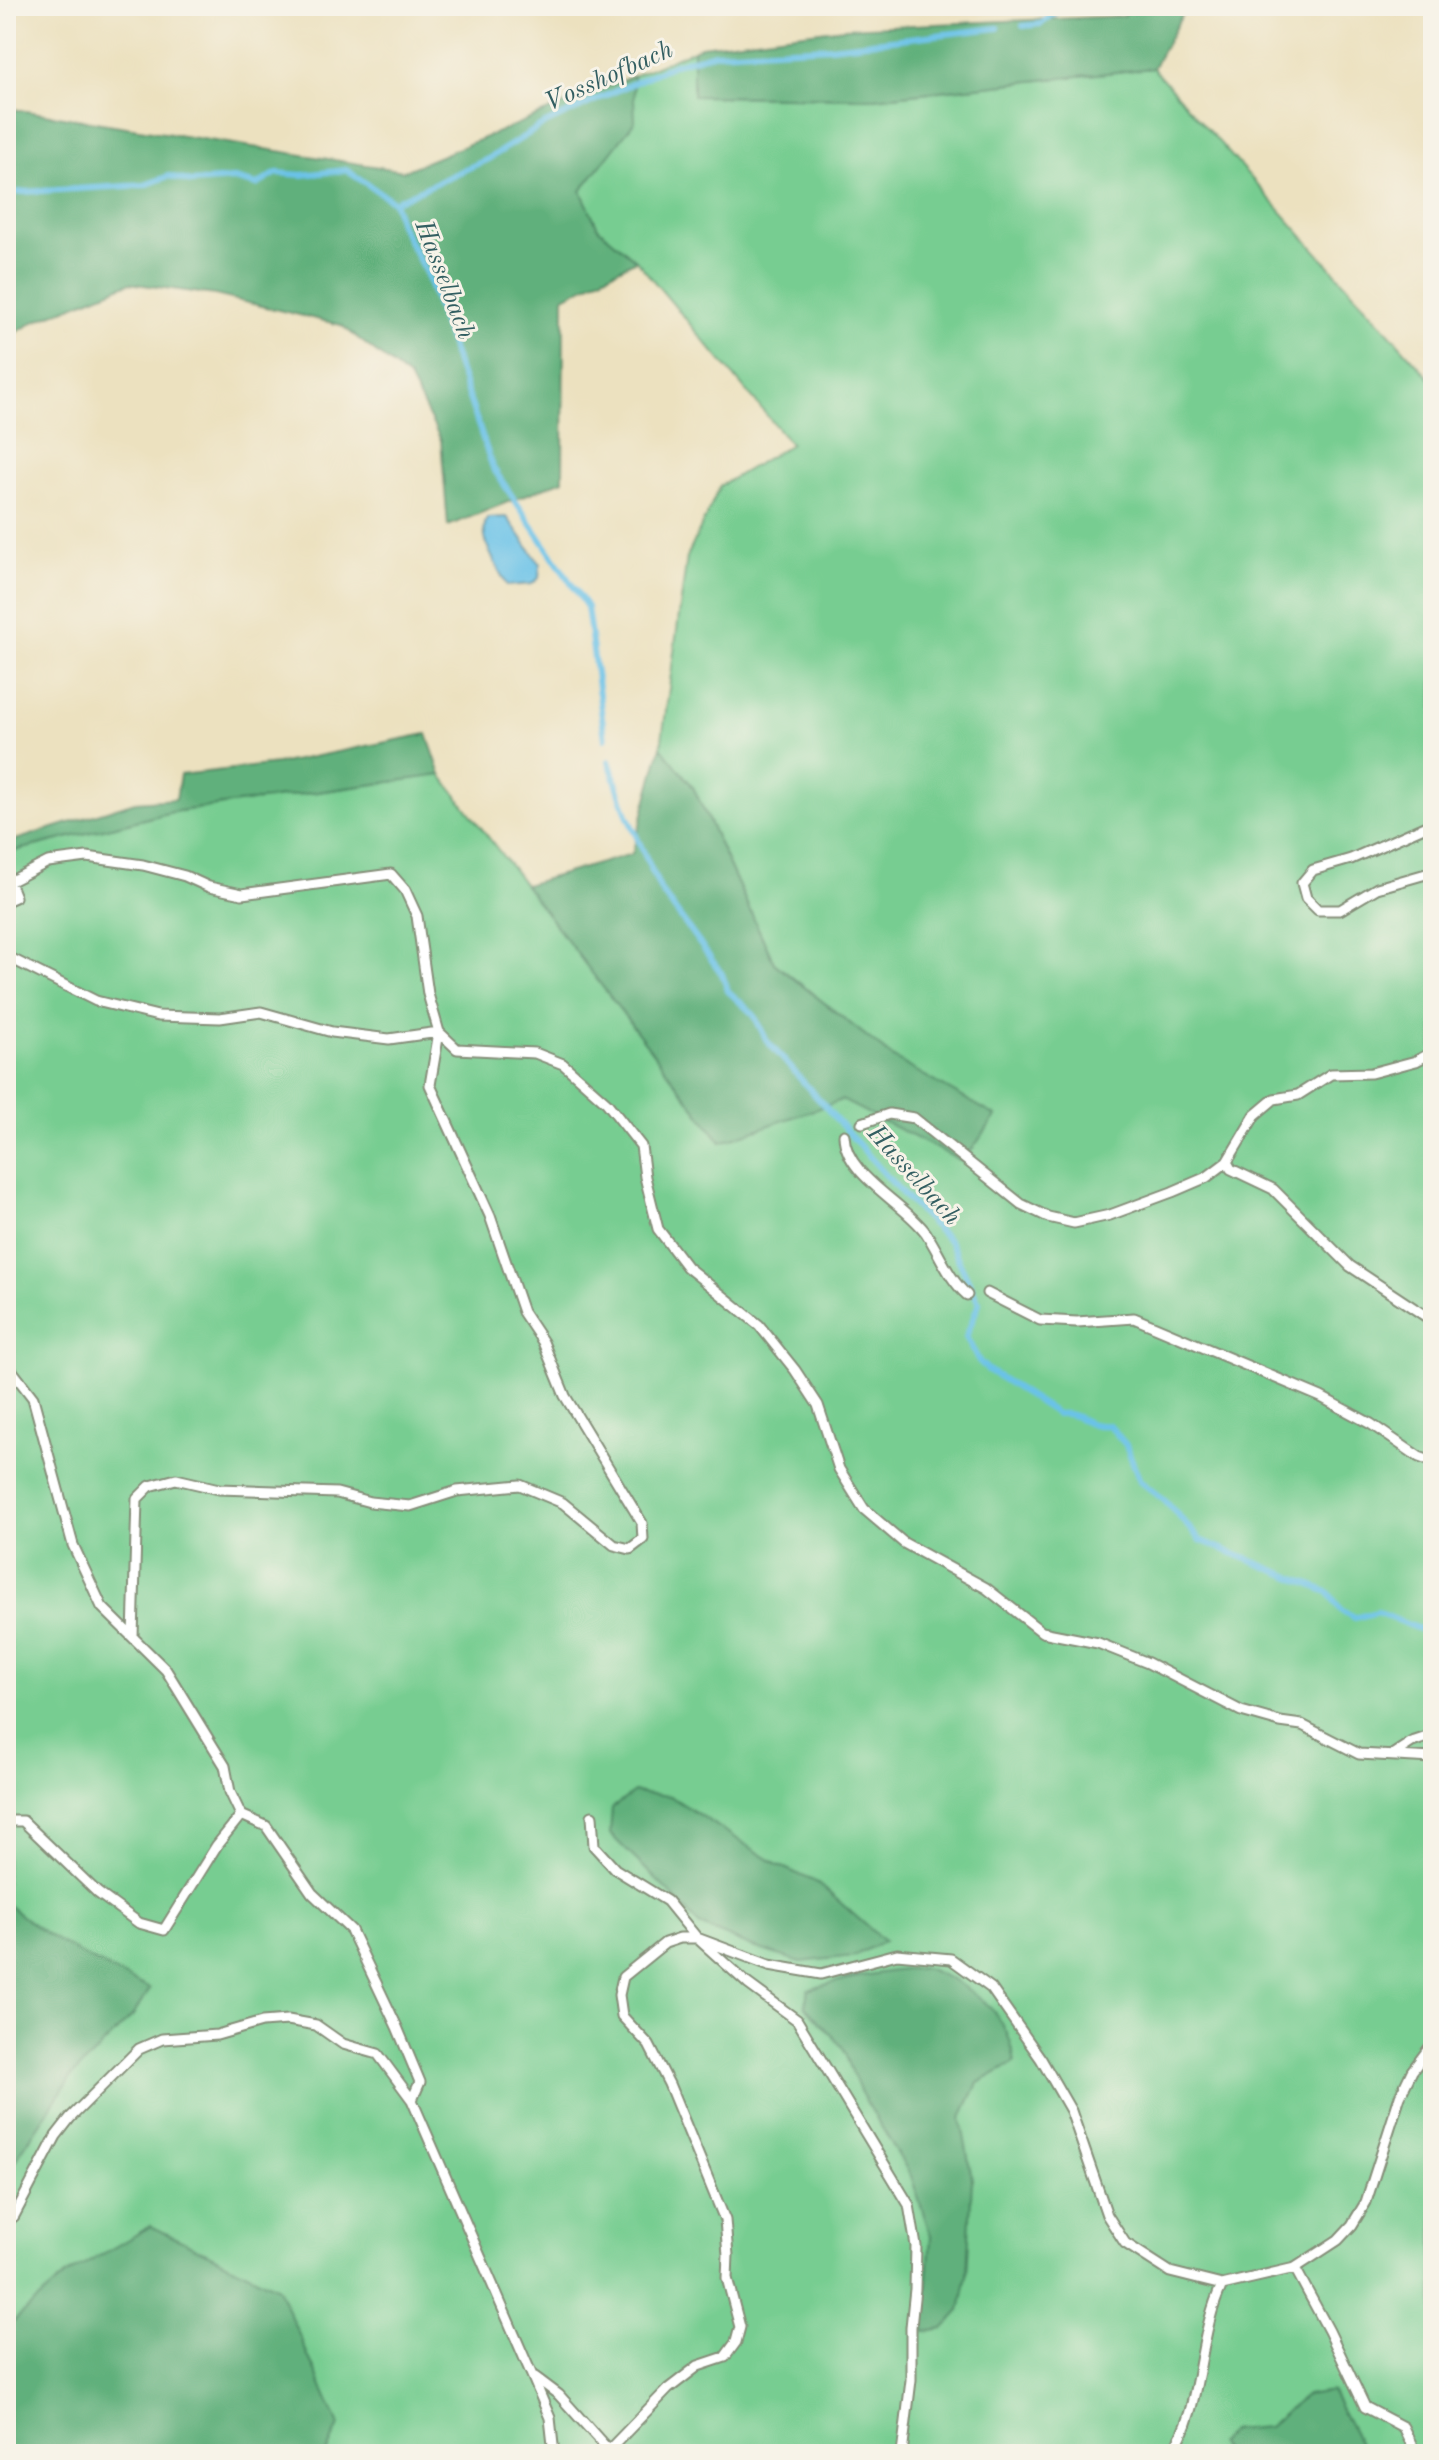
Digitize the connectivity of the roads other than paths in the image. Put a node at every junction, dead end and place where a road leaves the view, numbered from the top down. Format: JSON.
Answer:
{"nodes":[{"id":1,"x":1433,"y":823,"type":"edge"},
{"id":2,"x":1433,"y":872,"type":"edge"},
{"id":3,"x":6,"y":901,"type":"edge"},
{"id":4,"x":6,"y":956,"type":"edge"},
{"id":5,"x":439,"y":1032,"type":"junction"},
{"id":6,"x":1433,"y":1052,"type":"edge"},
{"id":7,"x":862,"y":1123,"type":"dead end"},
{"id":8,"x":844,"y":1135,"type":"dead end"},
{"id":9,"x":1227,"y":1162,"type":"junction"},
{"id":10,"x":987,"y":1293,"type":"dead end"},
{"id":11,"x":967,"y":1295,"type":"dead end"},
{"id":12,"x":1433,"y":1321,"type":"edge"},
{"id":13,"x":6,"y":1363,"type":"edge"},
{"id":14,"x":1433,"y":1462,"type":"edge"},
{"id":15,"x":133,"y":1637,"type":"junction"},
{"id":16,"x":1433,"y":1735,"type":"edge"},
{"id":17,"x":1392,"y":1755,"type":"junction"},
{"id":18,"x":1433,"y":1758,"type":"edge"},
{"id":19,"x":241,"y":1815,"type":"junction"},
{"id":20,"x":592,"y":1816,"type":"dead end"},
{"id":21,"x":6,"y":1821,"type":"edge"},
{"id":22,"x":697,"y":1938,"type":"junction"},
{"id":23,"x":1433,"y":2043,"type":"edge"},
{"id":24,"x":412,"y":2100,"type":"junction"},
{"id":25,"x":6,"y":2222,"type":"edge"},
{"id":26,"x":1295,"y":2268,"type":"junction"},
{"id":27,"x":1222,"y":2285,"type":"junction"},
{"id":28,"x":532,"y":2375,"type":"junction"},
{"id":29,"x":609,"y":2453,"type":"edge"},
{"id":30,"x":554,"y":2454,"type":"edge"},
{"id":31,"x":902,"y":2454,"type":"edge"},
{"id":32,"x":1170,"y":2454,"type":"edge"},
{"id":33,"x":1416,"y":2454,"type":"edge"}],
"edges":[{"from":1,"to":2,"type":"lane"},
{"from":3,"to":5,"type":"lane"},
{"from":4,"to":5,"type":"lane"},
{"from":5,"to":15,"type":"lane"},
{"from":5,"to":17,"type":"lane"},
{"from":6,"to":9,"type":"lane"},
{"from":7,"to":9,"type":"lane"},
{"from":8,"to":11,"type":"lane"},
{"from":9,"to":12,"type":"lane"},
{"from":10,"to":14,"type":"lane"},
{"from":13,"to":15,"type":"lane"},
{"from":15,"to":19,"type":"lane"},
{"from":16,"to":17,"type":"lane"},
{"from":17,"to":18,"type":"lane"},
{"from":19,"to":21,"type":"lane"},
{"from":19,"to":24,"type":"lane"},
{"from":20,"to":22,"type":"lane"},
{"from":22,"to":27,"type":"lane"},
{"from":22,"to":29,"type":"lane"},
{"from":22,"to":31,"type":"lane"},
{"from":23,"to":26,"type":"lane"},
{"from":24,"to":25,"type":"lane"},
{"from":24,"to":28,"type":"lane"},
{"from":26,"to":27,"type":"lane"},
{"from":26,"to":33,"type":"lane"},
{"from":27,"to":32,"type":"lane"},
{"from":28,"to":29,"type":"lane"},
{"from":28,"to":30,"type":"lane"}]}
